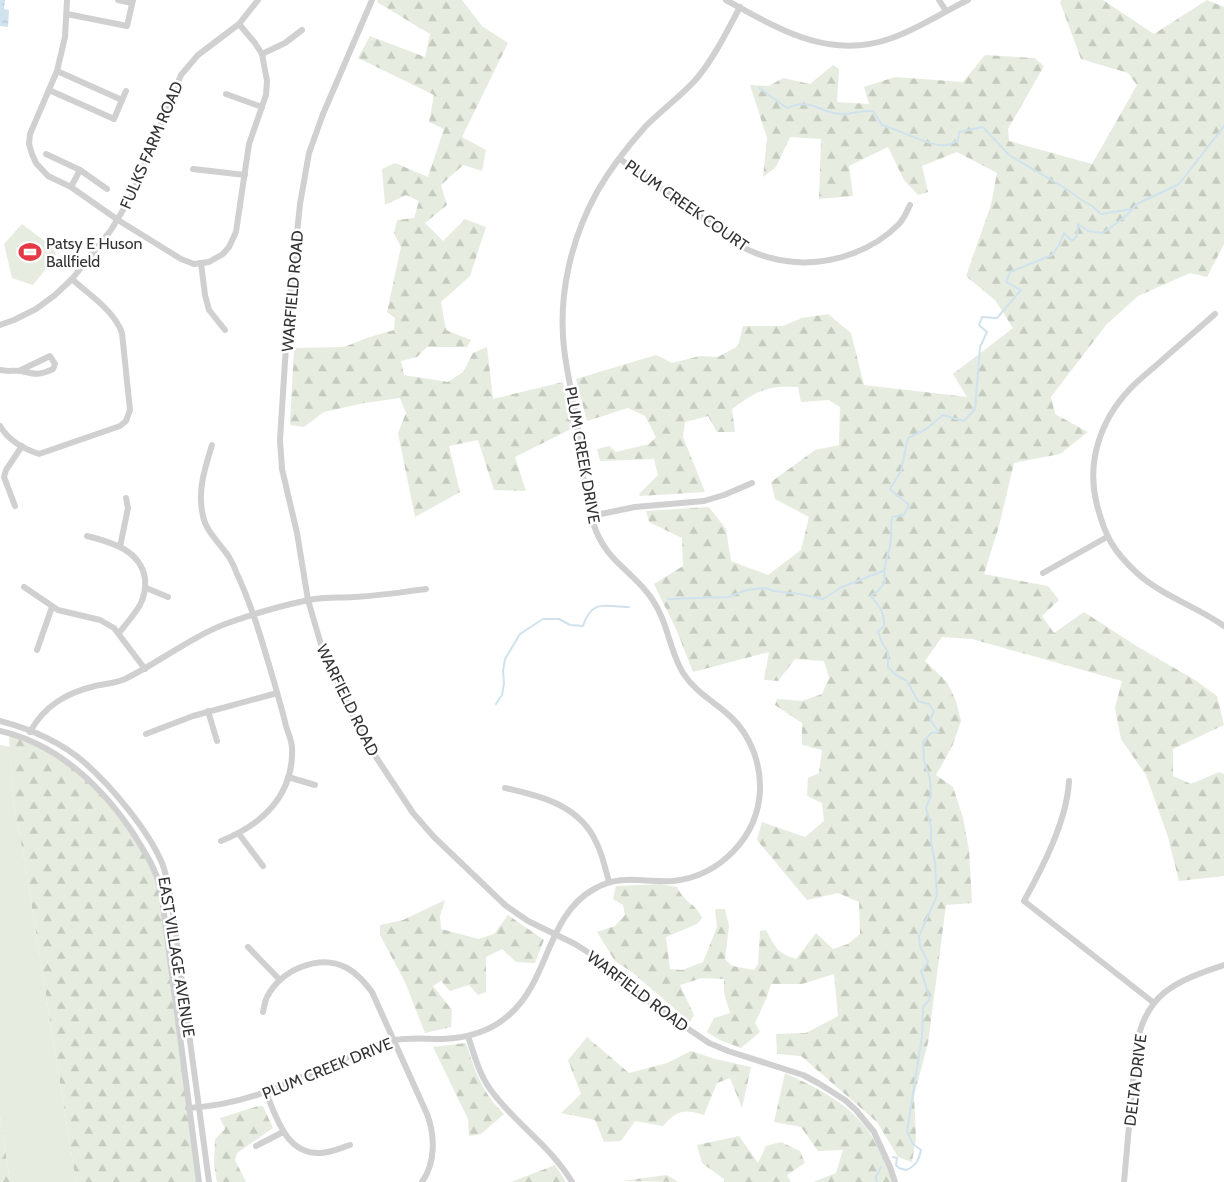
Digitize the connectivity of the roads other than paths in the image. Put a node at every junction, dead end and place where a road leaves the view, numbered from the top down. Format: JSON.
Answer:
{"nodes":[{"id":1,"x":67,"y":0,"type":"edge"},
{"id":2,"x":118,"y":0,"type":"edge"},
{"id":3,"x":258,"y":0,"type":"edge"},
{"id":4,"x":372,"y":0,"type":"edge"},
{"id":5,"x":726,"y":0,"type":"edge"},
{"id":6,"x":939,"y":0,"type":"edge"},
{"id":7,"x":968,"y":0,"type":"edge"},
{"id":8,"x":132,"y":1,"type":"edge"},
{"id":9,"x":740,"y":7,"type":"junction"},
{"id":10,"x":946,"y":11,"type":"junction"},
{"id":11,"x":67,"y":14,"type":"junction"},
{"id":12,"x":239,"y":24,"type":"junction"},
{"id":13,"x":302,"y":30,"type":"dead end"},
{"id":14,"x":262,"y":54,"type":"junction"},
{"id":15,"x":57,"y":71,"type":"junction"},
{"id":16,"x":49,"y":90,"type":"junction"},
{"id":17,"x":126,"y":91,"type":"dead end"},
{"id":18,"x":226,"y":94,"type":"dead end"},
{"id":19,"x":122,"y":100,"type":"junction"},
{"id":20,"x":262,"y":107,"type":"junction"},
{"id":21,"x":46,"y":154,"type":"dead end"},
{"id":22,"x":620,"y":159,"type":"junction"},
{"id":23,"x":193,"y":169,"type":"dead end"},
{"id":24,"x":80,"y":170,"type":"junction"},
{"id":25,"x":244,"y":175,"type":"junction"},
{"id":26,"x":71,"y":187,"type":"junction"},
{"id":27,"x":107,"y":189,"type":"dead end"},
{"id":28,"x":910,"y":204,"type":"dead end"},
{"id":29,"x":118,"y":220,"type":"junction"},
{"id":30,"x":201,"y":262,"type":"junction"},
{"id":31,"x":72,"y":280,"type":"junction"},
{"id":32,"x":1215,"y":314,"type":"dead end"},
{"id":33,"x":0,"y":325,"type":"edge"},
{"id":34,"x":225,"y":330,"type":"dead end"},
{"id":35,"x":0,"y":370,"type":"edge"},
{"id":36,"x":19,"y":371,"type":"junction"},
{"id":37,"x":0,"y":426,"type":"edge"},
{"id":38,"x":212,"y":445,"type":"dead end"},
{"id":39,"x":22,"y":446,"type":"junction"},
{"id":40,"x":752,"y":483,"type":"dead end"},
{"id":41,"x":126,"y":498,"type":"dead end"},
{"id":42,"x":15,"y":506,"type":"dead end"},
{"id":43,"x":591,"y":516,"type":"junction"},
{"id":44,"x":87,"y":536,"type":"dead end"},
{"id":45,"x":1107,"y":537,"type":"junction"},
{"id":46,"x":120,"y":547,"type":"junction"},
{"id":47,"x":1042,"y":573,"type":"dead end"},
{"id":48,"x":24,"y":587,"type":"dead end"},
{"id":49,"x":146,"y":588,"type":"junction"},
{"id":50,"x":426,"y":588,"type":"dead end"},
{"id":51,"x":168,"y":597,"type":"dead end"},
{"id":52,"x":308,"y":600,"type":"junction"},
{"id":53,"x":52,"y":607,"type":"junction"},
{"id":54,"x":253,"y":616,"type":"junction"},
{"id":55,"x":1224,"y":626,"type":"edge"},
{"id":56,"x":119,"y":633,"type":"junction"},
{"id":57,"x":37,"y":650,"type":"dead end"},
{"id":58,"x":145,"y":669,"type":"junction"},
{"id":59,"x":277,"y":693,"type":"junction"},
{"id":60,"x":208,"y":711,"type":"junction"},
{"id":61,"x":0,"y":721,"type":"edge"},
{"id":62,"x":31,"y":730,"type":"junction"},
{"id":63,"x":0,"y":731,"type":"edge"},
{"id":64,"x":146,"y":734,"type":"dead end"},
{"id":65,"x":27,"y":738,"type":"junction"},
{"id":66,"x":217,"y":741,"type":"dead end"},
{"id":67,"x":288,"y":777,"type":"junction"},
{"id":68,"x":1069,"y":781,"type":"dead end"},
{"id":69,"x":315,"y":785,"type":"dead end"},
{"id":70,"x":505,"y":788,"type":"dead end"},
{"id":71,"x":239,"y":834,"type":"junction"},
{"id":72,"x":221,"y":841,"type":"dead end"},
{"id":73,"x":263,"y":866,"type":"dead end"},
{"id":74,"x":609,"y":881,"type":"junction"},
{"id":75,"x":556,"y":935,"type":"junction"},
{"id":76,"x":248,"y":947,"type":"dead end"},
{"id":77,"x":1224,"y":965,"type":"edge"},
{"id":78,"x":280,"y":980,"type":"junction"},
{"id":79,"x":1154,"y":1003,"type":"junction"},
{"id":80,"x":263,"y":1012,"type":"dead end"},
{"id":81,"x":468,"y":1036,"type":"junction"},
{"id":82,"x":394,"y":1040,"type":"junction"},
{"id":83,"x":266,"y":1093,"type":"junction"},
{"id":84,"x":199,"y":1107,"type":"junction"},
{"id":85,"x":188,"y":1108,"type":"junction"},
{"id":86,"x":283,"y":1132,"type":"junction"},
{"id":87,"x":350,"y":1145,"type":"dead end"},
{"id":88,"x":256,"y":1146,"type":"dead end"},
{"id":89,"x":426,"y":1181,"type":"edge"},
{"id":90,"x":198,"y":1182,"type":"edge"},
{"id":91,"x":209,"y":1182,"type":"edge"},
{"id":92,"x":572,"y":1182,"type":"edge"},
{"id":93,"x":896,"y":1182,"type":"edge"},
{"id":94,"x":1124,"y":1182,"type":"edge"}],
"edges":[{"from":1,"to":11,"type":"street"},
{"from":2,"to":8,"type":"street"},
{"from":3,"to":12,"type":"street","name":"FULKS FARM ROAD"},
{"from":4,"to":52,"type":"street","name":"WARFIELD ROAD"},
{"from":5,"to":9,"type":"street"},
{"from":6,"to":10,"type":"street"},
{"from":7,"to":10,"type":"street"},
{"from":8,"to":11,"type":"street"},
{"from":9,"to":10,"type":"street"},
{"from":9,"to":22,"type":"street","name":"PLUM CREEK DRIVE"},
{"from":11,"to":15,"type":"street"},
{"from":12,"to":14,"type":"street"},
{"from":12,"to":29,"type":"street","name":"FULKS FARM ROAD"},
{"from":13,"to":14,"type":"street"},
{"from":14,"to":20,"type":"street"},
{"from":15,"to":16,"type":"street"},
{"from":15,"to":19,"type":"street"},
{"from":16,"to":19,"type":"street"},
{"from":16,"to":26,"type":"street"},
{"from":17,"to":19,"type":"street"},
{"from":18,"to":20,"type":"street"},
{"from":20,"to":25,"type":"street"},
{"from":21,"to":24,"type":"street"},
{"from":22,"to":28,"type":"street","name":"PLUM CREEK COURT"},
{"from":22,"to":43,"type":"street","name":"PLUM CREEK DRIVE"},
{"from":23,"to":25,"type":"street"},
{"from":24,"to":26,"type":"street"},
{"from":24,"to":27,"type":"street"},
{"from":25,"to":30,"type":"street"},
{"from":26,"to":29,"type":"street"},
{"from":29,"to":30,"type":"street"},
{"from":29,"to":31,"type":"street","name":"FULKS FARM ROAD"},
{"from":30,"to":34,"type":"street"},
{"from":31,"to":33,"type":"street","name":"FULKS FARM ROAD"},
{"from":31,"to":39,"type":"street"},
{"from":32,"to":45,"type":"street"},
{"from":35,"to":36,"type":"street"},
{"from":36,"to":36,"type":"street"},
{"from":37,"to":39,"type":"street"},
{"from":38,"to":54,"type":"street"},
{"from":39,"to":42,"type":"street"},
{"from":40,"to":43,"type":"street"},
{"from":41,"to":46,"type":"street"},
{"from":43,"to":74,"type":"street","name":"PLUM CREEK DRIVE"},
{"from":44,"to":46,"type":"street"},
{"from":45,"to":47,"type":"street"},
{"from":45,"to":55,"type":"street"},
{"from":46,"to":49,"type":"street"},
{"from":48,"to":53,"type":"street"},
{"from":49,"to":51,"type":"street"},
{"from":49,"to":56,"type":"street"},
{"from":50,"to":52,"type":"street"},
{"from":52,"to":54,"type":"street"},
{"from":52,"to":75,"type":"street","name":"WARFIELD ROAD"},
{"from":53,"to":56,"type":"street"},
{"from":53,"to":57,"type":"street"},
{"from":54,"to":58,"type":"street"},
{"from":54,"to":59,"type":"street"},
{"from":56,"to":58,"type":"street"},
{"from":58,"to":62,"type":"street"},
{"from":59,"to":60,"type":"street"},
{"from":59,"to":67,"type":"street"},
{"from":60,"to":64,"type":"street"},
{"from":60,"to":66,"type":"street"},
{"from":61,"to":62,"type":"street","name":"EAST VILLAGE AVENUE"},
{"from":62,"to":65,"type":"street"},
{"from":62,"to":84,"type":"street","name":"EAST VILLAGE AVENUE"},
{"from":63,"to":65,"type":"street","name":"EAST VILLAGE AVENUE"},
{"from":65,"to":85,"type":"street","name":"EAST VILLAGE AVENUE"},
{"from":67,"to":69,"type":"street"},
{"from":67,"to":71,"type":"street"},
{"from":68,"to":79,"type":"street"},
{"from":70,"to":74,"type":"street"},
{"from":71,"to":72,"type":"street"},
{"from":71,"to":73,"type":"street"},
{"from":74,"to":75,"type":"street","name":"PLUM CREEK DRIVE"},
{"from":75,"to":81,"type":"street","name":"PLUM CREEK DRIVE"},
{"from":75,"to":93,"type":"street","name":"WARFIELD ROAD"},
{"from":76,"to":78,"type":"street"},
{"from":77,"to":79,"type":"street","name":"DELTA DRIVE"},
{"from":78,"to":80,"type":"street"},
{"from":78,"to":82,"type":"street"},
{"from":79,"to":94,"type":"street","name":"DELTA DRIVE"},
{"from":81,"to":82,"type":"street","name":"PLUM CREEK DRIVE"},
{"from":81,"to":92,"type":"street"},
{"from":82,"to":83,"type":"street","name":"PLUM CREEK DRIVE"},
{"from":82,"to":89,"type":"street"},
{"from":83,"to":84,"type":"street","name":"PLUM CREEK DRIVE"},
{"from":83,"to":86,"type":"street"},
{"from":84,"to":85,"type":"street","name":"PLUM CREEK DRIVE"},
{"from":84,"to":91,"type":"street","name":"EAST VILLAGE AVENUE"},
{"from":85,"to":90,"type":"street","name":"EAST VILLAGE AVENUE"},
{"from":86,"to":87,"type":"street"},
{"from":86,"to":88,"type":"street"}]}
